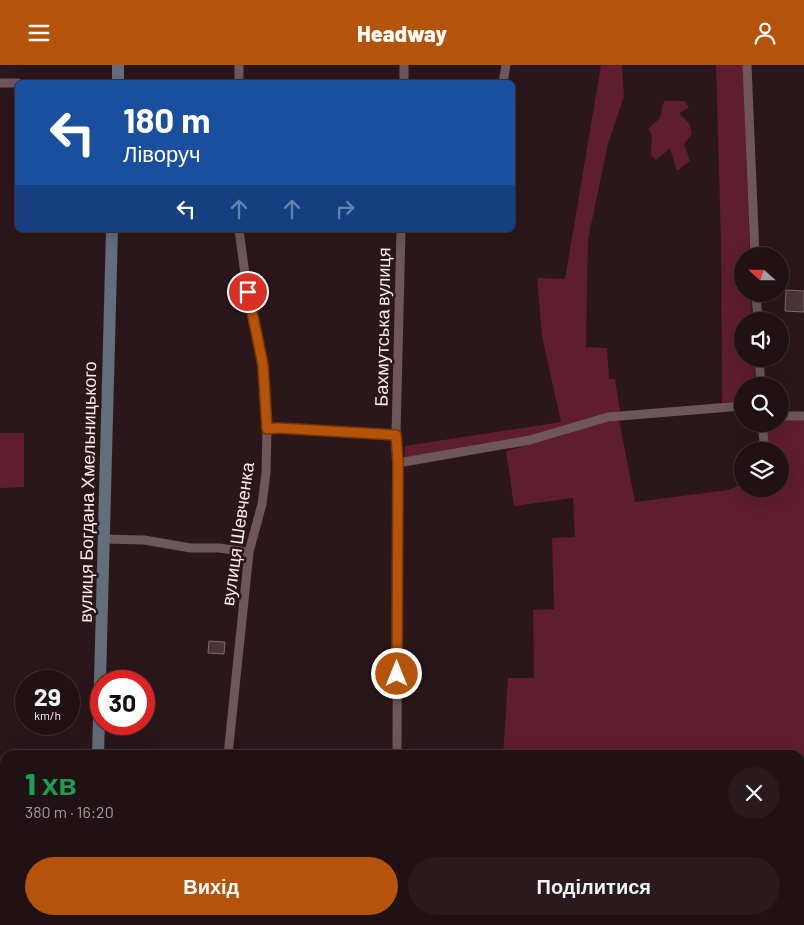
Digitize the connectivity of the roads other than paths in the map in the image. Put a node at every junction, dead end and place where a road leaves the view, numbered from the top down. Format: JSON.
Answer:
{"nodes":[{"id":1,"x":118,"y":65,"type":"edge"},
{"id":2,"x":239,"y":65,"type":"edge"},
{"id":3,"x":404,"y":65,"type":"edge"},
{"id":4,"x":506,"y":65,"type":"edge"},
{"id":5,"x":747,"y":65,"type":"edge"},
{"id":6,"x":118,"y":80,"type":"edge"},
{"id":7,"x":238,"y":80,"type":"edge"},
{"id":8,"x":404,"y":80,"type":"edge"},
{"id":9,"x":504,"y":80,"type":"edge"},
{"id":10,"x":0,"y":83,"type":"edge"},
{"id":11,"x":15,"y":83,"type":"edge"},
{"id":12,"x":112,"y":232,"type":"edge"},
{"id":13,"x":240,"y":232,"type":"edge"},
{"id":14,"x":402,"y":232,"type":"edge"},
{"id":15,"x":755,"y":247,"type":"edge"},
{"id":16,"x":734,"y":407,"type":"edge"},
{"id":17,"x":789,"y":416,"type":"edge"},
{"id":18,"x":804,"y":416,"type":"edge"},
{"id":19,"x":267,"y":429,"type":"junction"},
{"id":20,"x":396,"y":435,"type":"junction"},
{"id":21,"x":398,"y":463,"type":"junction"},
{"id":22,"x":104,"y":539,"type":"junction"},
{"id":23,"x":249,"y":552,"type":"junction"},
{"id":24,"x":98,"y":750,"type":"edge"},
{"id":25,"x":229,"y":750,"type":"edge"},
{"id":26,"x":396,"y":750,"type":"edge"}],
"edges":[{"from":1,"to":6,"type":"street"},
{"from":2,"to":7,"type":"street"},
{"from":3,"to":8,"type":"street"},
{"from":4,"to":9,"type":"street"},
{"from":5,"to":15,"type":"street"},
{"from":10,"to":11,"type":"street"},
{"from":12,"to":22,"type":"street","name":"вулиця Богдана Хмельницького"},
{"from":13,"to":19,"type":"street","name":"вулиця Шевченка"},
{"from":14,"to":20,"type":"street","name":"Бахмутська вулиця"},
{"from":16,"to":21,"type":"street"},
{"from":17,"to":18,"type":"street"},
{"from":19,"to":20,"type":"street"},
{"from":19,"to":23,"type":"street","name":"вулиця Шевченка"},
{"from":20,"to":21,"type":"street","name":"Бахмутська вулиця"},
{"from":21,"to":26,"type":"street","name":"Бахмутська вулиця"},
{"from":22,"to":23,"type":"street"},
{"from":22,"to":24,"type":"street","name":"вулиця Богдана Хмельницького"},
{"from":23,"to":25,"type":"street","name":"вулиця Шевченка"}]}
